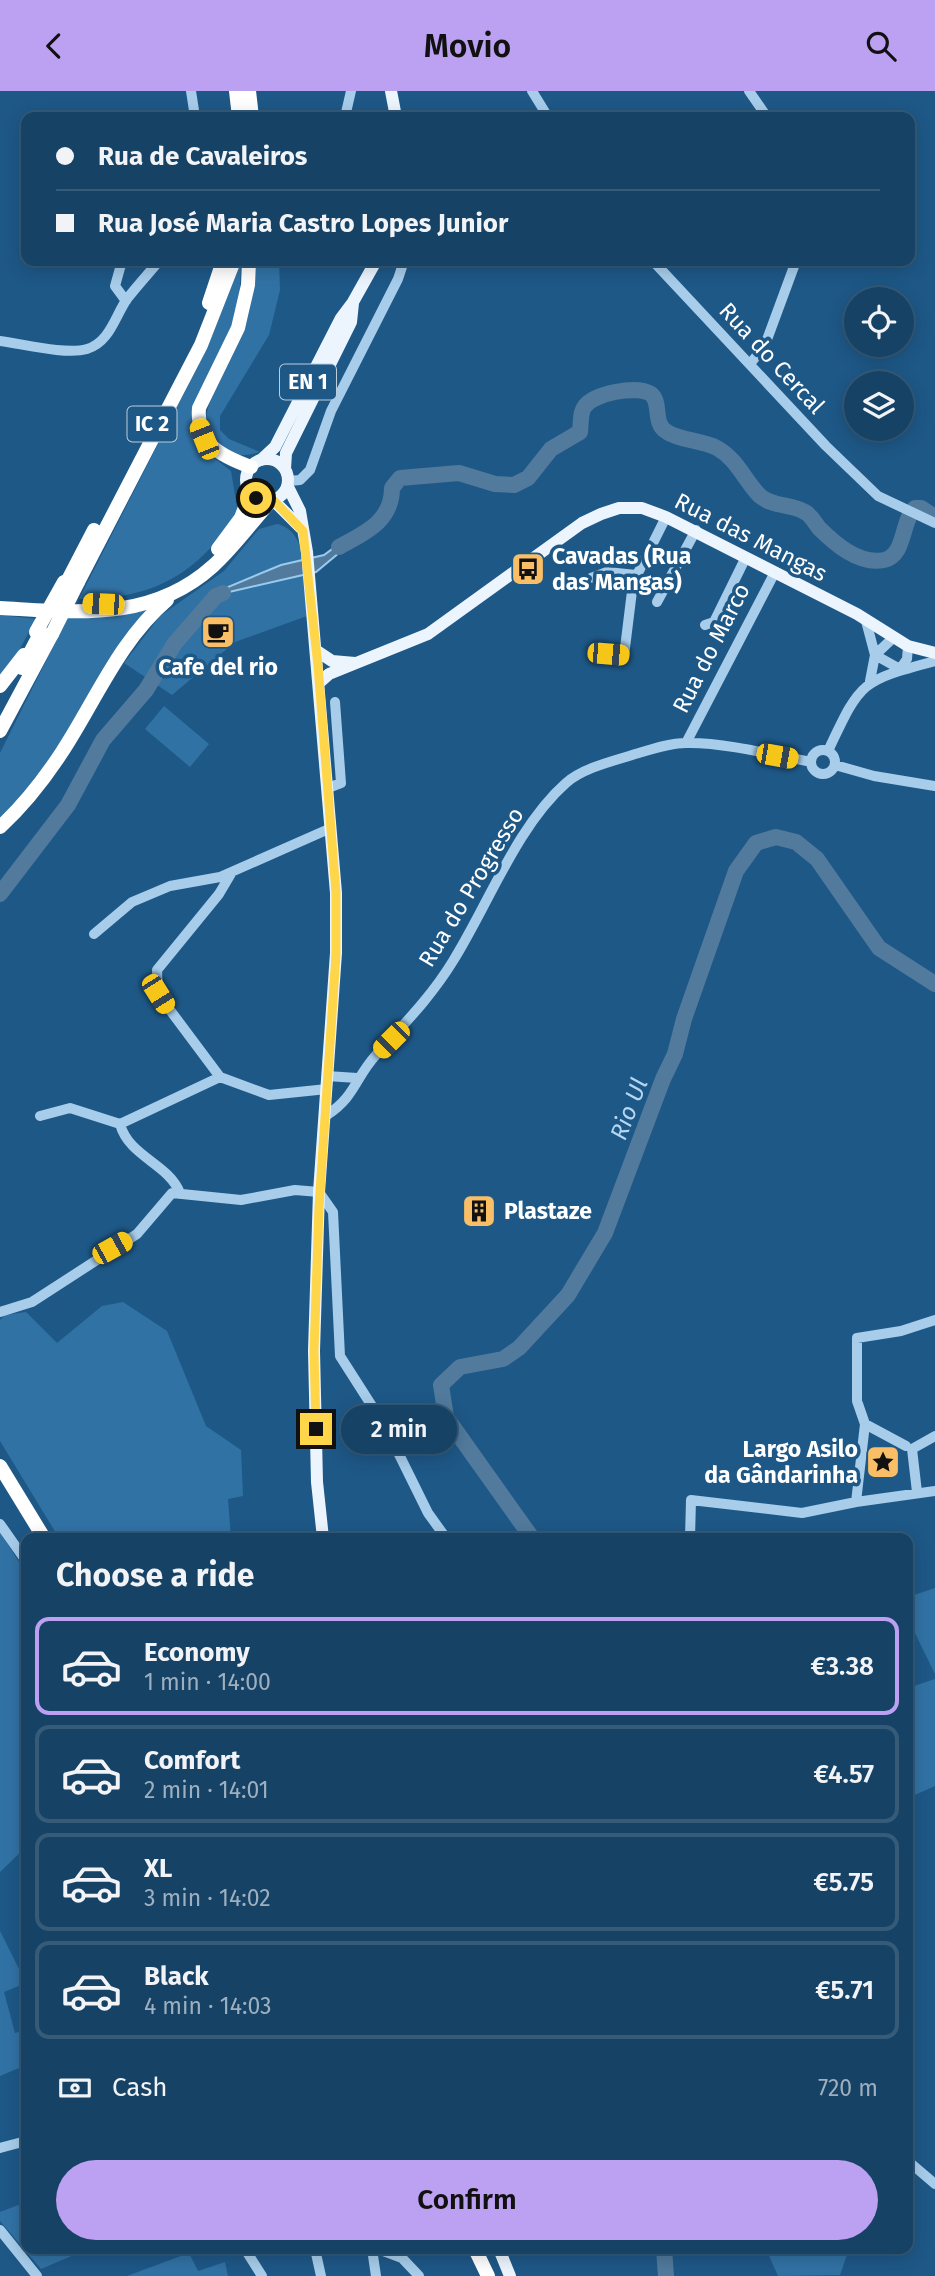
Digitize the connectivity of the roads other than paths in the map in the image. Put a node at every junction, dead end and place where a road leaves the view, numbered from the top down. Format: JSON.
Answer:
{"nodes":[{"id":1,"x":191,"y":91,"type":"edge"},
{"id":2,"x":236,"y":91,"type":"edge"},
{"id":3,"x":249,"y":91,"type":"edge"},
{"id":4,"x":351,"y":91,"type":"edge"},
{"id":5,"x":391,"y":91,"type":"edge"},
{"id":6,"x":532,"y":91,"type":"edge"},
{"id":7,"x":749,"y":91,"type":"edge"},
{"id":8,"x":194,"y":112,"type":"edge"},
{"id":9,"x":238,"y":112,"type":"edge"},
{"id":10,"x":252,"y":112,"type":"edge"},
{"id":11,"x":346,"y":112,"type":"edge"},
{"id":12,"x":395,"y":112,"type":"edge"},
{"id":13,"x":545,"y":112,"type":"edge"},
{"id":14,"x":764,"y":112,"type":"edge"},
{"id":15,"x":121,"y":266,"type":"edge"},
{"id":16,"x":155,"y":266,"type":"edge"},
{"id":17,"x":221,"y":266,"type":"edge"},
{"id":18,"x":232,"y":266,"type":"edge"},
{"id":19,"x":248,"y":266,"type":"edge"},
{"id":20,"x":373,"y":266,"type":"edge"},
{"id":21,"x":402,"y":266,"type":"edge"},
{"id":22,"x":658,"y":266,"type":"edge"},
{"id":23,"x":794,"y":266,"type":"edge"},
{"id":24,"x":126,"y":301,"type":"junction"},
{"id":25,"x":353,"y":302,"type":"junction"},
{"id":26,"x":0,"y":341,"type":"edge"},
{"id":27,"x":750,"y":364,"type":"junction"},
{"id":28,"x":256,"y":463,"type":"junction"},
{"id":29,"x":287,"y":479,"type":"junction"},
{"id":30,"x":250,"y":493,"type":"junction"},
{"id":31,"x":272,"y":501,"type":"junction"},
{"id":32,"x":667,"y":517,"type":"junction"},
{"id":33,"x":935,"y":523,"type":"edge"},
{"id":34,"x":696,"y":530,"type":"junction"},
{"id":35,"x":303,"y":531,"type":"junction"},
{"id":36,"x":745,"y":559,"type":"junction"},
{"id":37,"x":774,"y":574,"type":"junction"},
{"id":38,"x":636,"y":575,"type":"junction"},
{"id":39,"x":591,"y":578,"type":"dead end"},
{"id":40,"x":70,"y":582,"type":"junction"},
{"id":41,"x":179,"y":591,"type":"junction"},
{"id":42,"x":0,"y":599,"type":"edge"},
{"id":43,"x":657,"y":602,"type":"dead end"},
{"id":44,"x":0,"y":608,"type":"edge"},
{"id":45,"x":866,"y":621,"type":"junction"},
{"id":46,"x":705,"y":625,"type":"dead end"},
{"id":47,"x":43,"y":633,"type":"junction"},
{"id":48,"x":893,"y":638,"type":"junction"},
{"id":49,"x":908,"y":646,"type":"junction"},
{"id":50,"x":317,"y":651,"type":"junction"},
{"id":51,"x":935,"y":653,"type":"edge"},
{"id":52,"x":596,"y":654,"type":"dead end"},
{"id":53,"x":875,"y":655,"type":"junction"},
{"id":54,"x":935,"y":661,"type":"edge"},
{"id":55,"x":356,"y":663,"type":"junction"},
{"id":56,"x":900,"y":669,"type":"junction"},
{"id":57,"x":870,"y":681,"type":"junction"},
{"id":58,"x":320,"y":682,"type":"junction"},
{"id":59,"x":0,"y":686,"type":"edge"},
{"id":60,"x":335,"y":702,"type":"dead end"},
{"id":61,"x":0,"y":711,"type":"edge"},
{"id":62,"x":0,"y":731,"type":"edge"},
{"id":63,"x":686,"y":743,"type":"junction"},
{"id":64,"x":828,"y":751,"type":"junction"},
{"id":65,"x":811,"y":762,"type":"junction"},
{"id":66,"x":835,"y":765,"type":"junction"},
{"id":67,"x":935,"y":786,"type":"edge"},
{"id":68,"x":328,"y":788,"type":"junction"},
{"id":69,"x":0,"y":827,"type":"edge"},
{"id":70,"x":331,"y":828,"type":"junction"},
{"id":71,"x":232,"y":872,"type":"junction"},
{"id":72,"x":94,"y":934,"type":"dead end"},
{"id":73,"x":220,"y":1077,"type":"junction"},
{"id":74,"x":357,"y":1078,"type":"junction"},
{"id":75,"x":327,"y":1083,"type":"junction"},
{"id":76,"x":327,"y":1115,"type":"junction"},
{"id":77,"x":40,"y":1116,"type":"dead end"},
{"id":78,"x":120,"y":1124,"type":"junction"},
{"id":79,"x":319,"y":1192,"type":"junction"},
{"id":80,"x":180,"y":1193,"type":"junction"},
{"id":81,"x":0,"y":1312,"type":"edge"},
{"id":82,"x":935,"y":1320,"type":"edge"},
{"id":83,"x":865,"y":1424,"type":"junction"},
{"id":84,"x":935,"y":1436,"type":"edge"},
{"id":85,"x":909,"y":1448,"type":"junction"},
{"id":86,"x":0,"y":1466,"type":"edge"},
{"id":87,"x":0,"y":1482,"type":"edge"},
{"id":88,"x":935,"y":1491,"type":"edge"},
{"id":89,"x":917,"y":1492,"type":"junction"},
{"id":90,"x":856,"y":1502,"type":"junction"},
{"id":91,"x":0,"y":1524,"type":"edge"},
{"id":92,"x":32,"y":1533,"type":"edge"},
{"id":93,"x":41,"y":1533,"type":"edge"},
{"id":94,"x":322,"y":1533,"type":"edge"},
{"id":95,"x":442,"y":1533,"type":"edge"},
{"id":96,"x":690,"y":1533,"type":"edge"},
{"id":97,"x":21,"y":1554,"type":"edge"},
{"id":98,"x":21,"y":2142,"type":"edge"},
{"id":99,"x":0,"y":2148,"type":"edge"},
{"id":100,"x":913,"y":2165,"type":"edge"},
{"id":101,"x":935,"y":2183,"type":"edge"},
{"id":102,"x":0,"y":2230,"type":"edge"},
{"id":103,"x":248,"y":2254,"type":"edge"},
{"id":104,"x":316,"y":2254,"type":"edge"},
{"id":105,"x":375,"y":2254,"type":"edge"},
{"id":106,"x":390,"y":2254,"type":"edge"},
{"id":107,"x":477,"y":2254,"type":"edge"},
{"id":108,"x":483,"y":2254,"type":"edge"},
{"id":109,"x":501,"y":2254,"type":"edge"},
{"id":110,"x":37,"y":2276,"type":"edge"},
{"id":111,"x":261,"y":2276,"type":"edge"},
{"id":112,"x":321,"y":2276,"type":"edge"},
{"id":113,"x":376,"y":2276,"type":"edge"},
{"id":114,"x":419,"y":2276,"type":"edge"},
{"id":115,"x":488,"y":2276,"type":"edge"},
{"id":116,"x":494,"y":2276,"type":"edge"},
{"id":117,"x":510,"y":2276,"type":"edge"}],
"edges":[{"from":1,"to":8,"type":"street"},
{"from":2,"to":9,"type":"highway"},
{"from":3,"to":10,"type":"highway"},
{"from":4,"to":11,"type":"street"},
{"from":5,"to":12,"type":"main road"},
{"from":6,"to":13,"type":"street"},
{"from":7,"to":14,"type":"street"},
{"from":15,"to":24,"type":"street"},
{"from":16,"to":24,"type":"street"},
{"from":17,"to":40,"type":"highway","number":"IC 2"},
{"from":18,"to":40,"type":"highway","number":"IC 2"},
{"from":19,"to":28,"type":"highway"},
{"from":20,"to":25,"type":"main road","number":"EN 1"},
{"from":21,"to":29,"type":"street"},
{"from":22,"to":27,"type":"street","name":"Rua do Cercal"},
{"from":23,"to":27,"type":"street"},
{"from":24,"to":26,"type":"street"},
{"from":25,"to":28,"type":"main road","number":"EN 1"},
{"from":25,"to":29,"type":"main road","number":"EN 1"},
{"from":27,"to":33,"type":"street","name":"Rua do Cercal"},
{"from":28,"to":29,"type":"main road"},
{"from":28,"to":30,"type":"main road"},
{"from":29,"to":31,"type":"main road","number":"EN 1"},
{"from":29,"to":35,"type":"main road"},
{"from":30,"to":31,"type":"main road"},
{"from":30,"to":42,"type":"highway"},
{"from":31,"to":35,"type":"main road"},
{"from":31,"to":41,"type":"highway"},
{"from":32,"to":34,"type":"main road","name":"Rua das Mangas"},
{"from":32,"to":38,"type":"street"},
{"from":32,"to":55,"type":"main road","name":"Rua das Mangas"},
{"from":34,"to":36,"type":"main road","name":"Rua das Mangas"},
{"from":34,"to":43,"type":"street"},
{"from":35,"to":50,"type":"main road"},
{"from":36,"to":37,"type":"main road","name":"Rua das Mangas"},
{"from":36,"to":46,"type":"street"},
{"from":37,"to":45,"type":"main road","name":"Rua das Mangas"},
{"from":37,"to":63,"type":"street","name":"Rua do Marco"},
{"from":38,"to":39,"type":"street"},
{"from":38,"to":52,"type":"street"},
{"from":40,"to":47,"type":"highway","bridge":true},
{"from":41,"to":44,"type":"highway"},
{"from":41,"to":69,"type":"highway"},
{"from":45,"to":48,"type":"main road","name":"Rua das Mangas"},
{"from":45,"to":53,"type":"street"},
{"from":47,"to":59,"type":"highway"},
{"from":47,"to":61,"type":"highway"},
{"from":47,"to":62,"type":"highway"},
{"from":48,"to":49,"type":"main road","name":"Rua das Mangas"},
{"from":48,"to":53,"type":"street"},
{"from":49,"to":51,"type":"main road","name":"Rua das Mangas"},
{"from":49,"to":56,"type":"street"},
{"from":50,"to":55,"type":"main road"},
{"from":50,"to":58,"type":"main road"},
{"from":53,"to":56,"type":"street"},
{"from":53,"to":57,"type":"street"},
{"from":54,"to":56,"type":"street"},
{"from":55,"to":58,"type":"main road","name":"Rua das Mangas"},
{"from":56,"to":57,"type":"street"},
{"from":57,"to":64,"type":"street"},
{"from":58,"to":68,"type":"main road"},
{"from":60,"to":68,"type":"street"},
{"from":63,"to":65,"type":"street","name":"Rua do Progresso"},
{"from":63,"to":74,"type":"street","name":"Rua do Progresso"},
{"from":64,"to":65,"type":"street"},
{"from":64,"to":66,"type":"street"},
{"from":65,"to":66,"type":"street"},
{"from":66,"to":67,"type":"street"},
{"from":68,"to":70,"type":"main road"},
{"from":70,"to":71,"type":"street"},
{"from":70,"to":75,"type":"main road"},
{"from":71,"to":72,"type":"street"},
{"from":71,"to":73,"type":"street"},
{"from":73,"to":75,"type":"street"},
{"from":73,"to":78,"type":"street"},
{"from":74,"to":75,"type":"street"},
{"from":74,"to":76,"type":"street","name":"Rua do Progresso"},
{"from":75,"to":76,"type":"main road"},
{"from":76,"to":79,"type":"main road"},
{"from":77,"to":78,"type":"street"},
{"from":78,"to":80,"type":"street"},
{"from":79,"to":80,"type":"street"},
{"from":79,"to":94,"type":"main road"},
{"from":79,"to":95,"type":"street"},
{"from":80,"to":81,"type":"street"},
{"from":82,"to":83,"type":"street"},
{"from":83,"to":85,"type":"street"},
{"from":83,"to":90,"type":"street"},
{"from":84,"to":85,"type":"street"},
{"from":85,"to":89,"type":"street"},
{"from":86,"to":93,"type":"highway"},
{"from":87,"to":92,"type":"highway"},
{"from":88,"to":89,"type":"street"},
{"from":89,"to":90,"type":"street"},
{"from":90,"to":96,"type":"street"},
{"from":91,"to":97,"type":"street"},
{"from":98,"to":99,"type":"street"},
{"from":100,"to":101,"type":"street"},
{"from":102,"to":110,"type":"street"},
{"from":103,"to":111,"type":"street"},
{"from":104,"to":112,"type":"street"},
{"from":105,"to":113,"type":"street"},
{"from":106,"to":114,"type":"street"},
{"from":107,"to":115,"type":"highway"},
{"from":108,"to":116,"type":"highway"},
{"from":109,"to":117,"type":"main road"}]}
